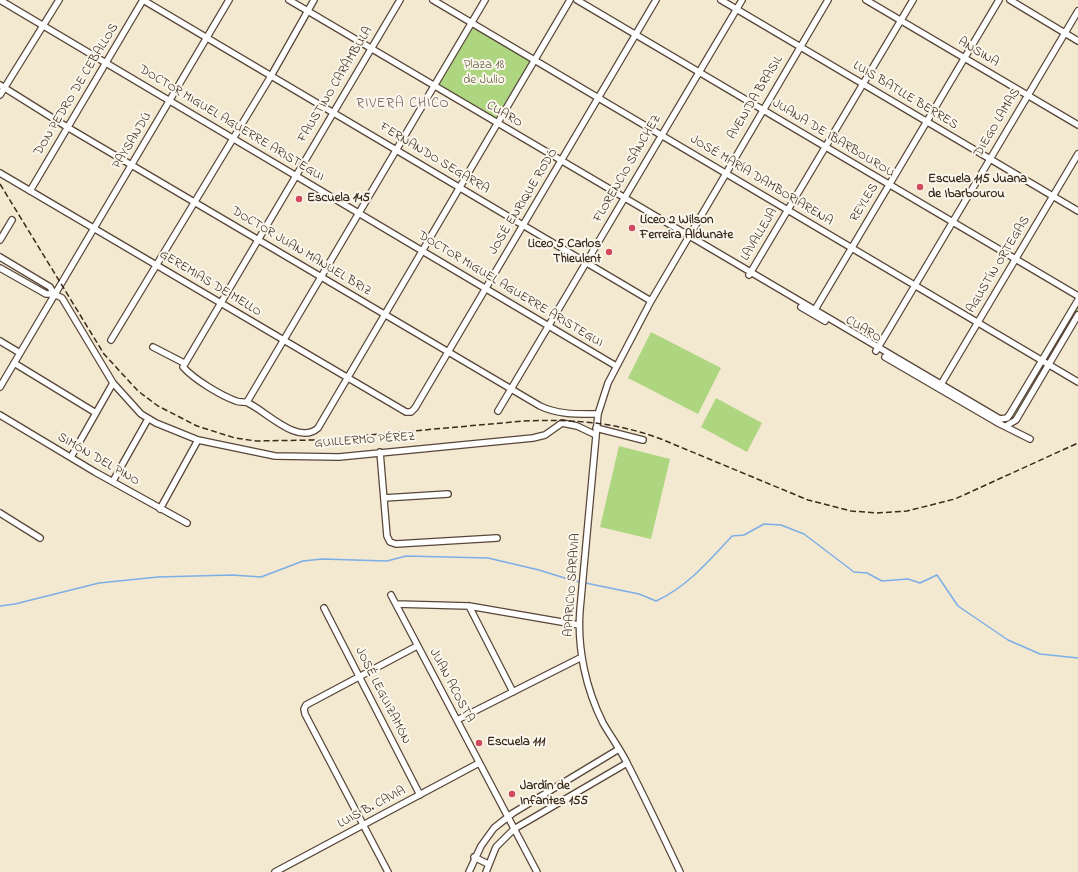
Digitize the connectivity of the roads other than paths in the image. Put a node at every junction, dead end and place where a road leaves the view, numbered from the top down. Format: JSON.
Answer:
{"nodes":[{"id":1,"x":0,"y":0,"type":"edge"},
{"id":2,"x":59,"y":0,"type":"edge"},
{"id":3,"x":143,"y":0,"type":"edge"},
{"id":4,"x":230,"y":0,"type":"edge"},
{"id":5,"x":289,"y":0,"type":"edge"},
{"id":6,"x":314,"y":0,"type":"edge"},
{"id":7,"x":400,"y":0,"type":"edge"},
{"id":8,"x":433,"y":0,"type":"edge"},
{"id":9,"x":485,"y":0,"type":"edge"},
{"id":10,"x":570,"y":0,"type":"edge"},
{"id":11,"x":577,"y":0,"type":"edge"},
{"id":12,"x":656,"y":0,"type":"edge"},
{"id":13,"x":721,"y":0,"type":"edge"},
{"id":14,"x":742,"y":0,"type":"edge"},
{"id":15,"x":828,"y":0,"type":"edge"},
{"id":16,"x":866,"y":0,"type":"edge"},
{"id":17,"x":913,"y":0,"type":"edge"},
{"id":18,"x":999,"y":0,"type":"edge"},
{"id":19,"x":1010,"y":0,"type":"edge"},
{"id":20,"x":736,"y":9,"type":"junction"},
{"id":21,"x":307,"y":11,"type":"junction"},
{"id":22,"x":1078,"y":11,"type":"edge"},
{"id":23,"x":901,"y":21,"type":"junction"},
{"id":24,"x":472,"y":23,"type":"junction"},
{"id":25,"x":44,"y":26,"type":"junction"},
{"id":26,"x":1065,"y":33,"type":"junction"},
{"id":27,"x":636,"y":34,"type":"junction"},
{"id":28,"x":207,"y":39,"type":"junction"},
{"id":29,"x":1078,"y":41,"type":"edge"},
{"id":30,"x":800,"y":46,"type":"junction"},
{"id":31,"x":371,"y":49,"type":"junction"},
{"id":32,"x":964,"y":58,"type":"junction"},
{"id":33,"x":535,"y":60,"type":"junction"},
{"id":34,"x":106,"y":63,"type":"junction"},
{"id":35,"x":698,"y":72,"type":"junction"},
{"id":36,"x":270,"y":76,"type":"junction"},
{"id":37,"x":863,"y":83,"type":"junction"},
{"id":38,"x":2,"y":87,"type":"edge"},
{"id":39,"x":435,"y":87,"type":"junction"},
{"id":40,"x":0,"y":95,"type":"edge"},
{"id":41,"x":1027,"y":95,"type":"junction"},
{"id":42,"x":598,"y":98,"type":"junction"},
{"id":43,"x":170,"y":101,"type":"junction"},
{"id":44,"x":762,"y":109,"type":"junction"},
{"id":45,"x":333,"y":112,"type":"junction"},
{"id":46,"x":926,"y":122,"type":"junction"},
{"id":47,"x":497,"y":124,"type":"junction"},
{"id":48,"x":1078,"y":125,"type":"edge"},
{"id":49,"x":67,"y":127,"type":"junction"},
{"id":50,"x":661,"y":135,"type":"junction"},
{"id":51,"x":233,"y":138,"type":"junction"},
{"id":52,"x":826,"y":148,"type":"junction"},
{"id":53,"x":397,"y":150,"type":"junction"},
{"id":54,"x":1078,"y":154,"type":"edge"},
{"id":55,"x":989,"y":159,"type":"junction"},
{"id":56,"x":561,"y":161,"type":"junction"},
{"id":57,"x":132,"y":164,"type":"junction"},
{"id":58,"x":0,"y":173,"type":"edge"},
{"id":59,"x":725,"y":173,"type":"junction"},
{"id":60,"x":296,"y":175,"type":"junction"},
{"id":61,"x":889,"y":185,"type":"junction"},
{"id":62,"x":460,"y":187,"type":"junction"},
{"id":63,"x":30,"y":191,"type":"junction"},
{"id":64,"x":1053,"y":197,"type":"junction"},
{"id":65,"x":623,"y":198,"type":"junction"},
{"id":66,"x":195,"y":202,"type":"junction"},
{"id":67,"x":788,"y":210,"type":"junction"},
{"id":68,"x":1078,"y":211,"type":"edge"},
{"id":69,"x":359,"y":213,"type":"junction"},
{"id":70,"x":12,"y":220,"type":"dead end"},
{"id":71,"x":952,"y":223,"type":"junction"},
{"id":72,"x":523,"y":224,"type":"junction"},
{"id":73,"x":94,"y":228,"type":"junction"},
{"id":74,"x":687,"y":236,"type":"junction"},
{"id":75,"x":258,"y":238,"type":"junction"},
{"id":76,"x":0,"y":240,"type":"edge"},
{"id":77,"x":851,"y":248,"type":"junction"},
{"id":78,"x":423,"y":250,"type":"junction"},
{"id":79,"x":0,"y":257,"type":"edge"},
{"id":80,"x":1016,"y":260,"type":"junction"},
{"id":81,"x":586,"y":262,"type":"junction"},
{"id":82,"x":158,"y":265,"type":"junction"},
{"id":83,"x":0,"y":268,"type":"edge"},
{"id":84,"x":750,"y":274,"type":"junction"},
{"id":85,"x":322,"y":276,"type":"junction"},
{"id":86,"x":915,"y":285,"type":"junction"},
{"id":87,"x":486,"y":288,"type":"junction"},
{"id":88,"x":54,"y":294,"type":"junction"},
{"id":89,"x":1078,"y":296,"type":"edge"},
{"id":90,"x":651,"y":300,"type":"junction"},
{"id":91,"x":1078,"y":300,"type":"edge"},
{"id":92,"x":221,"y":303,"type":"junction"},
{"id":93,"x":813,"y":312,"type":"junction"},
{"id":94,"x":385,"y":314,"type":"junction"},
{"id":95,"x":1078,"y":315,"type":"edge"},
{"id":96,"x":978,"y":323,"type":"junction"},
{"id":97,"x":549,"y":326,"type":"junction"},
{"id":98,"x":110,"y":340,"type":"dead end"},
{"id":99,"x":283,"y":340,"type":"junction"},
{"id":100,"x":0,"y":341,"type":"edge"},
{"id":101,"x":153,"y":347,"type":"dead end"},
{"id":102,"x":877,"y":349,"type":"junction"},
{"id":103,"x":448,"y":350,"type":"junction"},
{"id":104,"x":20,"y":353,"type":"junction"},
{"id":105,"x":1042,"y":360,"type":"junction"},
{"id":106,"x":14,"y":363,"type":"junction"},
{"id":107,"x":1049,"y":364,"type":"junction"},
{"id":108,"x":183,"y":365,"type":"junction"},
{"id":109,"x":616,"y":366,"type":"junction"},
{"id":110,"x":347,"y":378,"type":"junction"},
{"id":111,"x":1078,"y":382,"type":"edge"},
{"id":112,"x":113,"y":383,"type":"junction"},
{"id":113,"x":940,"y":386,"type":"junction"},
{"id":114,"x":0,"y":387,"type":"edge"},
{"id":115,"x":511,"y":388,"type":"junction"},
{"id":116,"x":247,"y":402,"type":"junction"},
{"id":117,"x":498,"y":411,"type":"dead end"},
{"id":118,"x":409,"y":412,"type":"joint"},
{"id":119,"x":96,"y":413,"type":"junction"},
{"id":120,"x":598,"y":414,"type":"junction"},
{"id":121,"x":0,"y":415,"type":"edge"},
{"id":122,"x":148,"y":419,"type":"junction"},
{"id":123,"x":597,"y":425,"type":"junction"},
{"id":124,"x":1006,"y":426,"type":"junction"},
{"id":125,"x":596,"y":435,"type":"junction"},
{"id":126,"x":1030,"y":439,"type":"dead end"},
{"id":127,"x":198,"y":440,"type":"junction"},
{"id":128,"x":643,"y":440,"type":"dead end"},
{"id":129,"x":380,"y":452,"type":"junction"},
{"id":130,"x":71,"y":457,"type":"junction"},
{"id":131,"x":113,"y":481,"type":"junction"},
{"id":132,"x":448,"y":494,"type":"dead end"},
{"id":133,"x":384,"y":498,"type":"junction"},
{"id":134,"x":160,"y":509,"type":"junction"},
{"id":135,"x":0,"y":513,"type":"edge"},
{"id":136,"x":186,"y":524,"type":"dead end"},
{"id":137,"x":40,"y":538,"type":"dead end"},
{"id":138,"x":497,"y":538,"type":"dead end"},
{"id":139,"x":391,"y":595,"type":"dead end"},
{"id":140,"x":396,"y":604,"type":"junction"},
{"id":141,"x":469,"y":606,"type":"junction"},
{"id":142,"x":324,"y":608,"type":"dead end"},
{"id":143,"x":579,"y":625,"type":"junction"},
{"id":144,"x":417,"y":646,"type":"junction"},
{"id":145,"x":582,"y":657,"type":"junction"},
{"id":146,"x":359,"y":677,"type":"junction"},
{"id":147,"x":513,"y":692,"type":"junction"},
{"id":148,"x":457,"y":720,"type":"junction"},
{"id":149,"x":619,"y":749,"type":"junction"},
{"id":150,"x":479,"y":763,"type":"junction"},
{"id":151,"x":627,"y":763,"type":"junction"},
{"id":152,"x":420,"y":795,"type":"junction"},
{"id":153,"x":508,"y":817,"type":"junction"},
{"id":154,"x":363,"y":824,"type":"junction"},
{"id":155,"x":514,"y":829,"type":"junction"},
{"id":156,"x":474,"y":857,"type":"junction"},
{"id":157,"x":488,"y":864,"type":"junction"},
{"id":158,"x":278,"y":871,"type":"edge"},
{"id":159,"x":388,"y":872,"type":"edge"},
{"id":160,"x":469,"y":872,"type":"edge"},
{"id":161,"x":486,"y":872,"type":"edge"},
{"id":162,"x":537,"y":872,"type":"edge"},
{"id":163,"x":680,"y":872,"type":"edge"}],
"edges":[{"from":1,"to":25,"type":"street","name":"DOCTOR MIGUEL AGUERRE ARISTEGUI"},
{"from":2,"to":25,"type":"street"},
{"from":3,"to":28,"type":"street","name":"FERNANDO SEGARRA"},
{"from":3,"to":34,"type":"street","name":"DON PEDRO DE CEBALLOS"},
{"from":4,"to":28,"type":"street","name":"PAYSANDÚ"},
{"from":5,"to":21,"type":"street","name":"CUARO"},
{"from":6,"to":21,"type":"street"},
{"from":7,"to":31,"type":"street","name":"FAUSTINO CARÁMBULA"},
{"from":8,"to":24,"type":"street","name":"JOSÉ MARÍA DAMBORIARENA"},
{"from":9,"to":24,"type":"street"},
{"from":10,"to":33,"type":"street"},
{"from":11,"to":27,"type":"street","name":"JUANA DE IBARBOUROU"},
{"from":12,"to":27,"type":"street","name":"JOSÉ ENRIQUE RODÓ"},
{"from":13,"to":20,"type":"street","name":"LUIS BATLLE BERRES"},
{"from":14,"to":20,"type":"street","name":"FLORENCIO SÁNCHEZ"},
{"from":15,"to":30,"type":"street","name":"AVENIDA BRASIL"},
{"from":16,"to":23,"type":"street","name":"ANSINA"},
{"from":17,"to":23,"type":"street","name":"LAVALLEJA"},
{"from":18,"to":32,"type":"street","name":"REYLES"},
{"from":19,"to":26,"type":"street"},
{"from":20,"to":30,"type":"street","name":"LUIS BATLLE BERRES"},
{"from":20,"to":35,"type":"street","name":"FLORENCIO SÁNCHEZ"},
{"from":21,"to":31,"type":"street","name":"CUARO"},
{"from":21,"to":36,"type":"street"},
{"from":22,"to":26,"type":"street","name":"DIEGO LAMAS"},
{"from":23,"to":32,"type":"street","name":"ANSINA"},
{"from":23,"to":37,"type":"street","name":"LAVALLEJA"},
{"from":24,"to":33,"type":"street","name":"JOSÉ MARÍA DAMBORIARENA"},
{"from":24,"to":39,"type":"street"},
{"from":25,"to":34,"type":"street","name":"DOCTOR MIGUEL AGUERRE ARISTEGUI"},
{"from":25,"to":38,"type":"street"},
{"from":26,"to":29,"type":"street"},
{"from":26,"to":41,"type":"street","name":"DIEGO LAMAS"},
{"from":27,"to":35,"type":"street","name":"JUANA DE IBARBOUROU"},
{"from":27,"to":42,"type":"street","name":"JOSÉ ENRIQUE RODÓ"},
{"from":28,"to":36,"type":"street","name":"FERNANDO SEGARRA"},
{"from":28,"to":43,"type":"street","name":"PAYSANDÚ"},
{"from":30,"to":37,"type":"street","name":"LUIS BATLLE BERRES"},
{"from":30,"to":44,"type":"street","name":"AVENIDA BRASIL"},
{"from":31,"to":39,"type":"street","name":"CUARO"},
{"from":31,"to":45,"type":"street","name":"FAUSTINO CARÁMBULA"},
{"from":32,"to":41,"type":"street","name":"ANSINA"},
{"from":32,"to":46,"type":"street","name":"REYLES"},
{"from":33,"to":42,"type":"street","name":"JOSÉ MARÍA DAMBORIARENA"},
{"from":33,"to":47,"type":"street"},
{"from":34,"to":43,"type":"street","name":"DOCTOR MIGUEL AGUERRE ARISTEGUI"},
{"from":34,"to":49,"type":"street","name":"DON PEDRO DE CEBALLOS"},
{"from":35,"to":44,"type":"street","name":"JUANA DE IBARBOUROU"},
{"from":35,"to":50,"type":"street","name":"FLORENCIO SÁNCHEZ"},
{"from":36,"to":45,"type":"street","name":"FERNANDO SEGARRA"},
{"from":36,"to":51,"type":"street"},
{"from":37,"to":46,"type":"street","name":"LUIS BATLLE BERRES"},
{"from":37,"to":52,"type":"street","name":"LAVALLEJA"},
{"from":38,"to":40,"type":"street"},
{"from":38,"to":49,"type":"street","name":"DOCTOR JUAN MANUEL BRIZ"},
{"from":39,"to":47,"type":"street","name":"CUARO"},
{"from":39,"to":53,"type":"street"},
{"from":41,"to":48,"type":"street","name":"ANSINA"},
{"from":41,"to":55,"type":"street","name":"DIEGO LAMAS"},
{"from":42,"to":50,"type":"street","name":"JOSÉ MARÍA DAMBORIARENA"},
{"from":42,"to":56,"type":"street","name":"JOSÉ ENRIQUE RODÓ"},
{"from":43,"to":51,"type":"street","name":"DOCTOR MIGUEL AGUERRE ARISTEGUI"},
{"from":43,"to":57,"type":"street","name":"PAYSANDÚ"},
{"from":44,"to":52,"type":"street","name":"JUANA DE IBARBOUROU"},
{"from":44,"to":59,"type":"street","name":"AVENIDA BRASIL"},
{"from":45,"to":53,"type":"street","name":"FERNANDO SEGARRA"},
{"from":45,"to":60,"type":"street","name":"FAUSTINO CARÁMBULA"},
{"from":46,"to":55,"type":"street","name":"LUIS BATLLE BERRES"},
{"from":46,"to":61,"type":"street","name":"REYLES"},
{"from":47,"to":56,"type":"street","name":"CUARO"},
{"from":47,"to":62,"type":"street"},
{"from":49,"to":57,"type":"street","name":"DOCTOR JUAN MANUEL BRIZ"},
{"from":49,"to":63,"type":"street","name":"DON PEDRO DE CEBALLOS"},
{"from":50,"to":59,"type":"street","name":"JOSÉ MARÍA DAMBORIARENA"},
{"from":50,"to":65,"type":"street","name":"FLORENCIO SÁNCHEZ"},
{"from":51,"to":60,"type":"street","name":"DOCTOR MIGUEL AGUERRE ARISTEGUI"},
{"from":51,"to":66,"type":"street"},
{"from":52,"to":61,"type":"street","name":"JUANA DE IBARBOUROU"},
{"from":52,"to":67,"type":"street","name":"LAVALLEJA"},
{"from":53,"to":62,"type":"street","name":"FERNANDO SEGARRA"},
{"from":53,"to":69,"type":"street"},
{"from":54,"to":64,"type":"street","name":"AGUSTÍN ORTEGAS"},
{"from":55,"to":64,"type":"street","name":"LUIS BATLLE BERRES"},
{"from":55,"to":71,"type":"street","name":"DIEGO LAMAS"},
{"from":56,"to":65,"type":"street","name":"CUARO"},
{"from":56,"to":72,"type":"street","name":"JOSÉ ENRIQUE RODÓ"},
{"from":57,"to":66,"type":"street","name":"DOCTOR JUAN MANUEL BRIZ"},
{"from":57,"to":73,"type":"street","name":"PAYSANDÚ"},
{"from":58,"to":63,"type":"street","name":"GEREMIAS DE MELLO"},
{"from":59,"to":67,"type":"street","name":"JOSÉ MARÍA DAMBORIARENA"},
{"from":59,"to":74,"type":"street","name":"AVENIDA BRASIL"},
{"from":60,"to":69,"type":"street","name":"DOCTOR MIGUEL AGUERRE ARISTEGUI"},
{"from":60,"to":75,"type":"street","name":"FAUSTINO CARÁMBULA"},
{"from":61,"to":71,"type":"street","name":"JUANA DE IBARBOUROU"},
{"from":61,"to":77,"type":"street","name":"REYLES"},
{"from":62,"to":72,"type":"street","name":"FERNANDO SEGARRA"},
{"from":62,"to":78,"type":"street"},
{"from":63,"to":73,"type":"street","name":"GEREMIAS DE MELLO"},
{"from":64,"to":68,"type":"street","name":"LUIS BATLLE BERRES"},
{"from":64,"to":80,"type":"street","name":"AGUSTÍN ORTEGAS"},
{"from":65,"to":74,"type":"street","name":"CUARO"},
{"from":65,"to":81,"type":"street","name":"FLORENCIO SÁNCHEZ"},
{"from":66,"to":75,"type":"street","name":"DOCTOR JUAN MANUEL BRIZ"},
{"from":66,"to":82,"type":"street"},
{"from":67,"to":77,"type":"street","name":"JOSÉ MARÍA DAMBORIARENA"},
{"from":67,"to":84,"type":"street","name":"LAVALLEJA"},
{"from":69,"to":78,"type":"street","name":"DOCTOR MIGUEL AGUERRE ARISTEGUI"},
{"from":69,"to":85,"type":"street"},
{"from":70,"to":76,"type":"street"},
{"from":71,"to":80,"type":"street","name":"JUANA DE IBARBOUROU"},
{"from":71,"to":86,"type":"street","name":"DIEGO LAMAS"},
{"from":72,"to":81,"type":"street","name":"FERNANDO SEGARRA"},
{"from":72,"to":87,"type":"street","name":"JOSÉ ENRIQUE RODÓ"},
{"from":73,"to":82,"type":"street","name":"GEREMIAS DE MELLO"},
{"from":73,"to":88,"type":"street","name":"PAYSANDÚ"},
{"from":74,"to":84,"type":"street","name":"CUARO"},
{"from":74,"to":90,"type":"street","name":"AVENIDA BRASIL"},
{"from":75,"to":85,"type":"street","name":"DOCTOR JUAN MANUEL BRIZ"},
{"from":75,"to":92,"type":"street","name":"FAUSTINO CARÁMBULA"},
{"from":77,"to":86,"type":"street","name":"JOSÉ MARÍA DAMBORIARENA"},
{"from":77,"to":93,"type":"street","name":"REYLES"},
{"from":78,"to":87,"type":"street","name":"DOCTOR MIGUEL AGUERRE ARISTEGUI"},
{"from":78,"to":94,"type":"street"},
{"from":79,"to":88,"type":"street","name":"GUILLERMO PÉREZ"},
{"from":80,"to":89,"type":"street","name":"JUANA DE IBARBOUROU"},
{"from":80,"to":96,"type":"street","name":"AGUSTÍN ORTEGAS"},
{"from":81,"to":90,"type":"street","name":"FERNANDO SEGARRA"},
{"from":81,"to":97,"type":"street","name":"FLORENCIO SÁNCHEZ"},
{"from":82,"to":92,"type":"street","name":"GEREMIAS DE MELLO"},
{"from":82,"to":98,"type":"street"},
{"from":83,"to":88,"type":"street"},
{"from":84,"to":93,"type":"street","name":"CUARO"},
{"from":85,"to":94,"type":"street","name":"DOCTOR JUAN MANUEL BRIZ"},
{"from":85,"to":99,"type":"street"},
{"from":86,"to":96,"type":"street","name":"JOSÉ MARÍA DAMBORIARENA"},
{"from":86,"to":102,"type":"street","name":"DIEGO LAMAS"},
{"from":87,"to":97,"type":"street","name":"DOCTOR MIGUEL AGUERRE ARISTEGUI"},
{"from":87,"to":103,"type":"street","name":"JOSÉ ENRIQUE RODÓ"},
{"from":88,"to":104,"type":"street","name":"PAYSANDÚ"},
{"from":88,"to":112,"type":"street","name":"GUILLERMO PÉREZ"},
{"from":90,"to":109,"type":"street","name":"AVENIDA BRASIL"},
{"from":91,"to":105,"type":"street"},
{"from":92,"to":99,"type":"street","name":"GEREMIAS DE MELLO"},
{"from":92,"to":108,"type":"street","name":"FAUSTINO CARÁMBULA"},
{"from":93,"to":102,"type":"street","name":"CUARO"},
{"from":94,"to":103,"type":"street","name":"DOCTOR JUAN MANUEL BRIZ"},
{"from":94,"to":110,"type":"street"},
{"from":95,"to":107,"type":"street"},
{"from":96,"to":105,"type":"street","name":"JOSÉ MARÍA DAMBORIARENA"},
{"from":96,"to":113,"type":"street","name":"AGUSTÍN ORTEGAS"},
{"from":97,"to":109,"type":"street","name":"DOCTOR MIGUEL AGUERRE ARISTEGUI"},
{"from":97,"to":115,"type":"street","name":"FLORENCIO SÁNCHEZ"},
{"from":99,"to":110,"type":"street","name":"GEREMIAS DE MELLO"},
{"from":99,"to":116,"type":"street"},
{"from":100,"to":104,"type":"street"},
{"from":101,"to":108,"type":"street"},
{"from":102,"to":113,"type":"street","name":"CUARO"},
{"from":103,"to":115,"type":"street","name":"DOCTOR JUAN MANUEL BRIZ"},
{"from":103,"to":118,"type":"street","name":"JOSÉ ENRIQUE RODÓ"},
{"from":104,"to":106,"type":"street","name":"PAYSANDÚ"},
{"from":105,"to":107,"type":"street","name":"JOSÉ MARÍA DAMBORIARENA"},
{"from":105,"to":113,"type":"street","name":"CUARO"},
{"from":106,"to":114,"type":"street","name":"PAYSANDÚ"},
{"from":106,"to":119,"type":"street"},
{"from":107,"to":111,"type":"street","name":"JOSÉ MARÍA DAMBORIARENA"},
{"from":107,"to":124,"type":"street"},
{"from":108,"to":116,"type":"street"},
{"from":109,"to":120,"type":"street","name":"AVENIDA BRASIL"},
{"from":110,"to":116,"type":"street"},
{"from":110,"to":118,"type":"street","name":"GEREMIAS DE MELLO"},
{"from":112,"to":119,"type":"street"},
{"from":112,"to":122,"type":"street","name":"GUILLERMO PÉREZ"},
{"from":113,"to":124,"type":"street","name":"CUARO"},
{"from":115,"to":117,"type":"street","name":"FLORENCIO SÁNCHEZ"},
{"from":115,"to":120,"type":"street","name":"DOCTOR JUAN MANUEL BRIZ"},
{"from":119,"to":130,"type":"street"},
{"from":120,"to":123,"type":"street","name":"AVENIDA BRASIL"},
{"from":121,"to":130,"type":"street","name":"SIMÓN DEL PINO"},
{"from":122,"to":127,"type":"street","name":"GUILLERMO PÉREZ"},
{"from":122,"to":131,"type":"street"},
{"from":123,"to":125,"type":"street","name":"APARICIO SARAVIA"},
{"from":123,"to":128,"type":"street"},
{"from":124,"to":126,"type":"street","name":"CUARO"},
{"from":125,"to":129,"type":"street","name":"GUILLERMO PÉREZ"},
{"from":125,"to":143,"type":"street","name":"APARICIO SARAVIA"},
{"from":127,"to":129,"type":"street","name":"GUILLERMO PÉREZ"},
{"from":127,"to":134,"type":"street"},
{"from":129,"to":133,"type":"street"},
{"from":130,"to":131,"type":"street","name":"SIMÓN DEL PINO"},
{"from":131,"to":134,"type":"street","name":"SIMÓN DEL PINO"},
{"from":132,"to":133,"type":"street"},
{"from":133,"to":138,"type":"street"},
{"from":134,"to":136,"type":"street","name":"SIMÓN DEL PINO"},
{"from":135,"to":137,"type":"street"},
{"from":139,"to":140,"type":"street","name":"JUAN ACOSTA"},
{"from":140,"to":141,"type":"street"},
{"from":140,"to":144,"type":"street","name":"JUAN ACOSTA"},
{"from":141,"to":143,"type":"street"},
{"from":141,"to":147,"type":"street"},
{"from":142,"to":146,"type":"street","name":"JOSÉ LEGUIZAMÓN"},
{"from":143,"to":145,"type":"street","name":"APARICIO SARAVIA"},
{"from":144,"to":146,"type":"street"},
{"from":144,"to":148,"type":"street","name":"JUAN ACOSTA"},
{"from":145,"to":147,"type":"street"},
{"from":145,"to":149,"type":"street","name":"APARICIO SARAVIA"},
{"from":146,"to":152,"type":"street","name":"JOSÉ LEGUIZAMÓN"},
{"from":146,"to":154,"type":"street"},
{"from":147,"to":148,"type":"street"},
{"from":148,"to":150,"type":"street","name":"JUAN ACOSTA"},
{"from":149,"to":151,"type":"street","name":"APARICIO SARAVIA"},
{"from":149,"to":153,"type":"street"},
{"from":150,"to":152,"type":"street","name":"LUIS B. CAVIA"},
{"from":150,"to":153,"type":"street","name":"JUAN ACOSTA"},
{"from":151,"to":155,"type":"street"},
{"from":151,"to":163,"type":"street","name":"APARICIO SARAVIA"},
{"from":152,"to":154,"type":"street","name":"LUIS B. CAVIA"},
{"from":153,"to":155,"type":"street","name":"JUAN ACOSTA"},
{"from":153,"to":156,"type":"street"},
{"from":154,"to":158,"type":"street","name":"LUIS B. CAVIA"},
{"from":154,"to":159,"type":"street"},
{"from":155,"to":157,"type":"street"},
{"from":155,"to":162,"type":"street","name":"JUAN ACOSTA"},
{"from":156,"to":157,"type":"street"},
{"from":156,"to":160,"type":"street"},
{"from":157,"to":161,"type":"street"}]}
